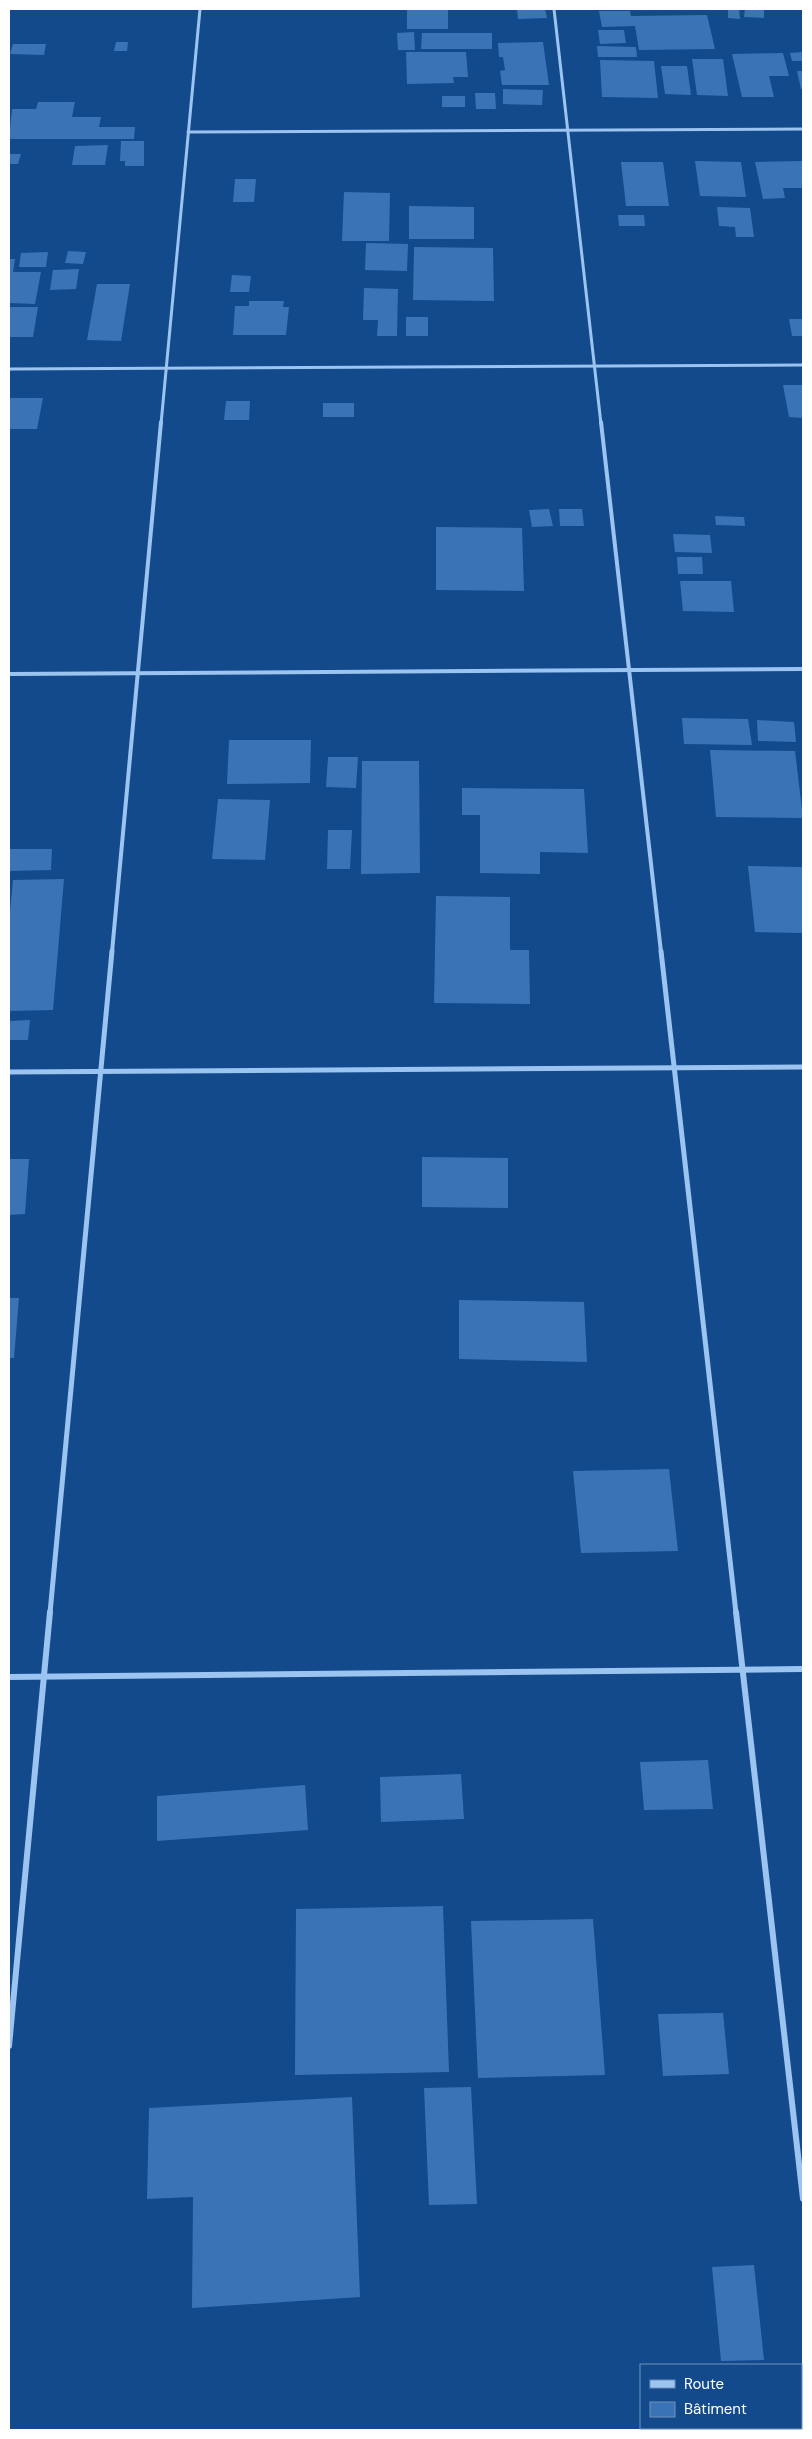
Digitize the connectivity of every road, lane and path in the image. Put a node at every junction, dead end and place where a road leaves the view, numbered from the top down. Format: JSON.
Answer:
{"nodes":[{"id":1,"x":200,"y":9,"type":"edge"},
{"id":2,"x":554,"y":9,"type":"edge"},
{"id":3,"x":803,"y":129,"type":"edge"},
{"id":4,"x":567,"y":130,"type":"junction"},
{"id":5,"x":188,"y":132,"type":"junction"},
{"id":6,"x":803,"y":365,"type":"edge"},
{"id":7,"x":594,"y":366,"type":"junction"},
{"id":8,"x":166,"y":368,"type":"junction"},
{"id":9,"x":9,"y":369,"type":"edge"},
{"id":10,"x":803,"y":669,"type":"edge"},
{"id":11,"x":629,"y":670,"type":"junction"},
{"id":12,"x":138,"y":673,"type":"junction"},
{"id":13,"x":9,"y":674,"type":"edge"},
{"id":14,"x":803,"y":1067,"type":"edge"},
{"id":15,"x":674,"y":1068,"type":"junction"},
{"id":16,"x":9,"y":1072,"type":"edge"},
{"id":17,"x":100,"y":1072,"type":"junction"},
{"id":18,"x":803,"y":1669,"type":"edge"},
{"id":19,"x":743,"y":1670,"type":"junction"},
{"id":20,"x":9,"y":1677,"type":"edge"},
{"id":21,"x":44,"y":1677,"type":"junction"},
{"id":22,"x":9,"y":2046,"type":"edge"},
{"id":23,"x":803,"y":2199,"type":"edge"}],
"edges":[{"from":1,"to":5,"type":"street"},
{"from":2,"to":4,"type":"street"},
{"from":3,"to":4,"type":"street"},
{"from":4,"to":5,"type":"street"},
{"from":4,"to":7,"type":"street"},
{"from":5,"to":8,"type":"street"},
{"from":6,"to":7,"type":"street"},
{"from":7,"to":8,"type":"street"},
{"from":7,"to":11,"type":"street"},
{"from":8,"to":9,"type":"street"},
{"from":8,"to":12,"type":"street"},
{"from":10,"to":11,"type":"street"},
{"from":11,"to":12,"type":"street"},
{"from":11,"to":15,"type":"street"},
{"from":12,"to":13,"type":"street"},
{"from":12,"to":17,"type":"street"},
{"from":14,"to":15,"type":"street"},
{"from":15,"to":17,"type":"street"},
{"from":15,"to":19,"type":"street"},
{"from":16,"to":17,"type":"street"},
{"from":17,"to":21,"type":"street"},
{"from":18,"to":19,"type":"street"},
{"from":19,"to":21,"type":"street"},
{"from":19,"to":23,"type":"street"},
{"from":20,"to":21,"type":"street"},
{"from":21,"to":22,"type":"street"}]}
